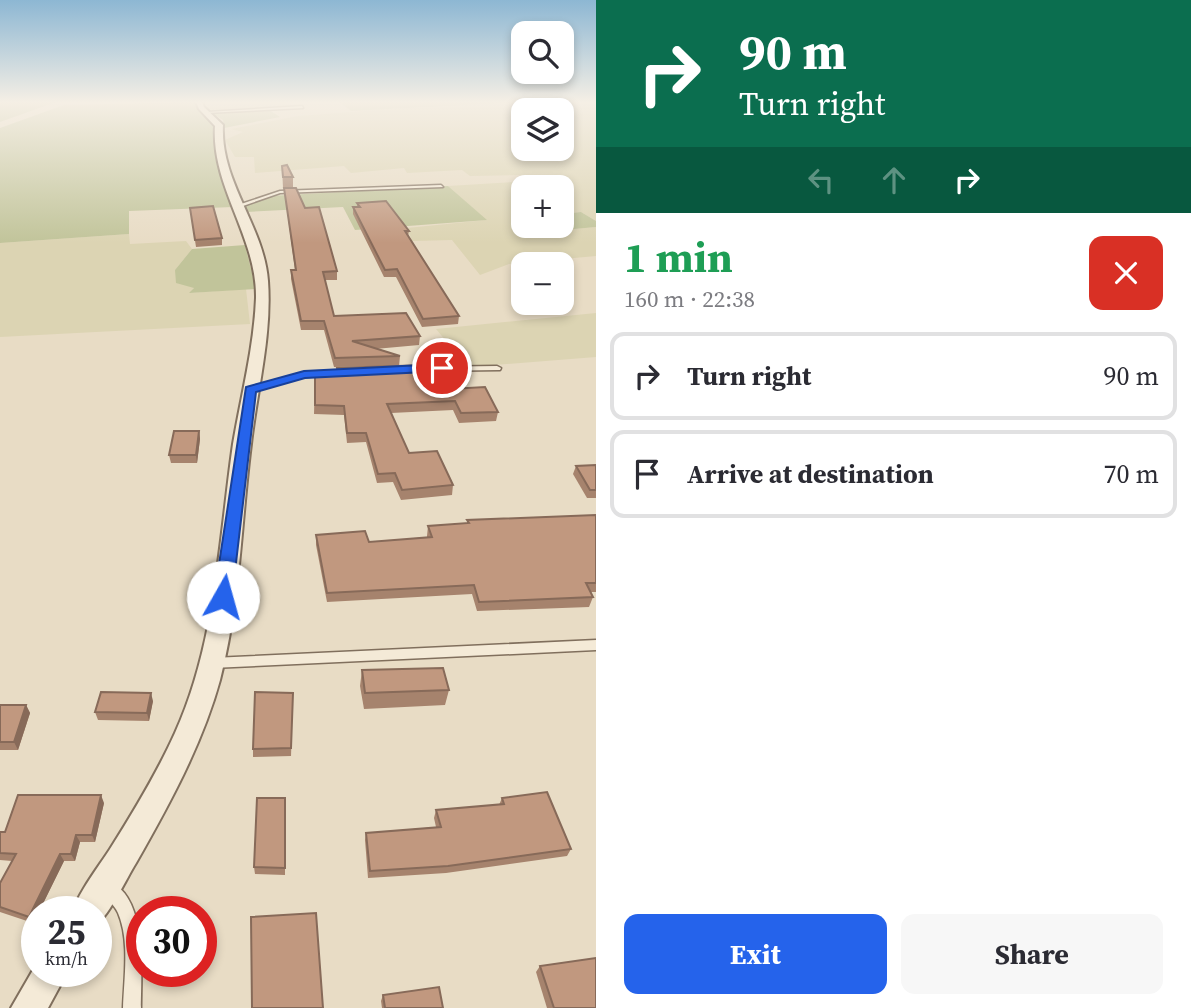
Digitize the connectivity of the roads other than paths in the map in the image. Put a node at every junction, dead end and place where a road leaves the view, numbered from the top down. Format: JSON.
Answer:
{"nodes":[{"id":1,"x":220,"y":149,"type":"edge"},
{"id":2,"x":440,"y":186,"type":"dead end"},
{"id":3,"x":238,"y":206,"type":"junction"},
{"id":4,"x":497,"y":368,"type":"dead end"},
{"id":5,"x":416,"y":369,"type":"edge"},
{"id":6,"x":354,"y":372,"type":"edge"},
{"id":7,"x":250,"y":390,"type":"junction"},
{"id":8,"x":596,"y":645,"type":"edge"},
{"id":9,"x":212,"y":663,"type":"junction"},
{"id":10,"x":105,"y":886,"type":"junction"},
{"id":11,"x":99,"y":896,"type":"edge"},
{"id":12,"x":41,"y":987,"type":"edge"},
{"id":13,"x":28,"y":1008,"type":"edge"},
{"id":14,"x":132,"y":1008,"type":"edge"}],
"edges":[{"from":1,"to":3,"type":"street"},
{"from":2,"to":3,"type":"lane"},
{"from":3,"to":7,"type":"street"},
{"from":4,"to":5,"type":"lane"},
{"from":6,"to":7,"type":"lane"},
{"from":7,"to":9,"type":"street"},
{"from":8,"to":9,"type":"lane"},
{"from":9,"to":10,"type":"street"},
{"from":10,"to":11,"type":"street"},
{"from":10,"to":14,"type":"lane"},
{"from":12,"to":13,"type":"street"}]}
